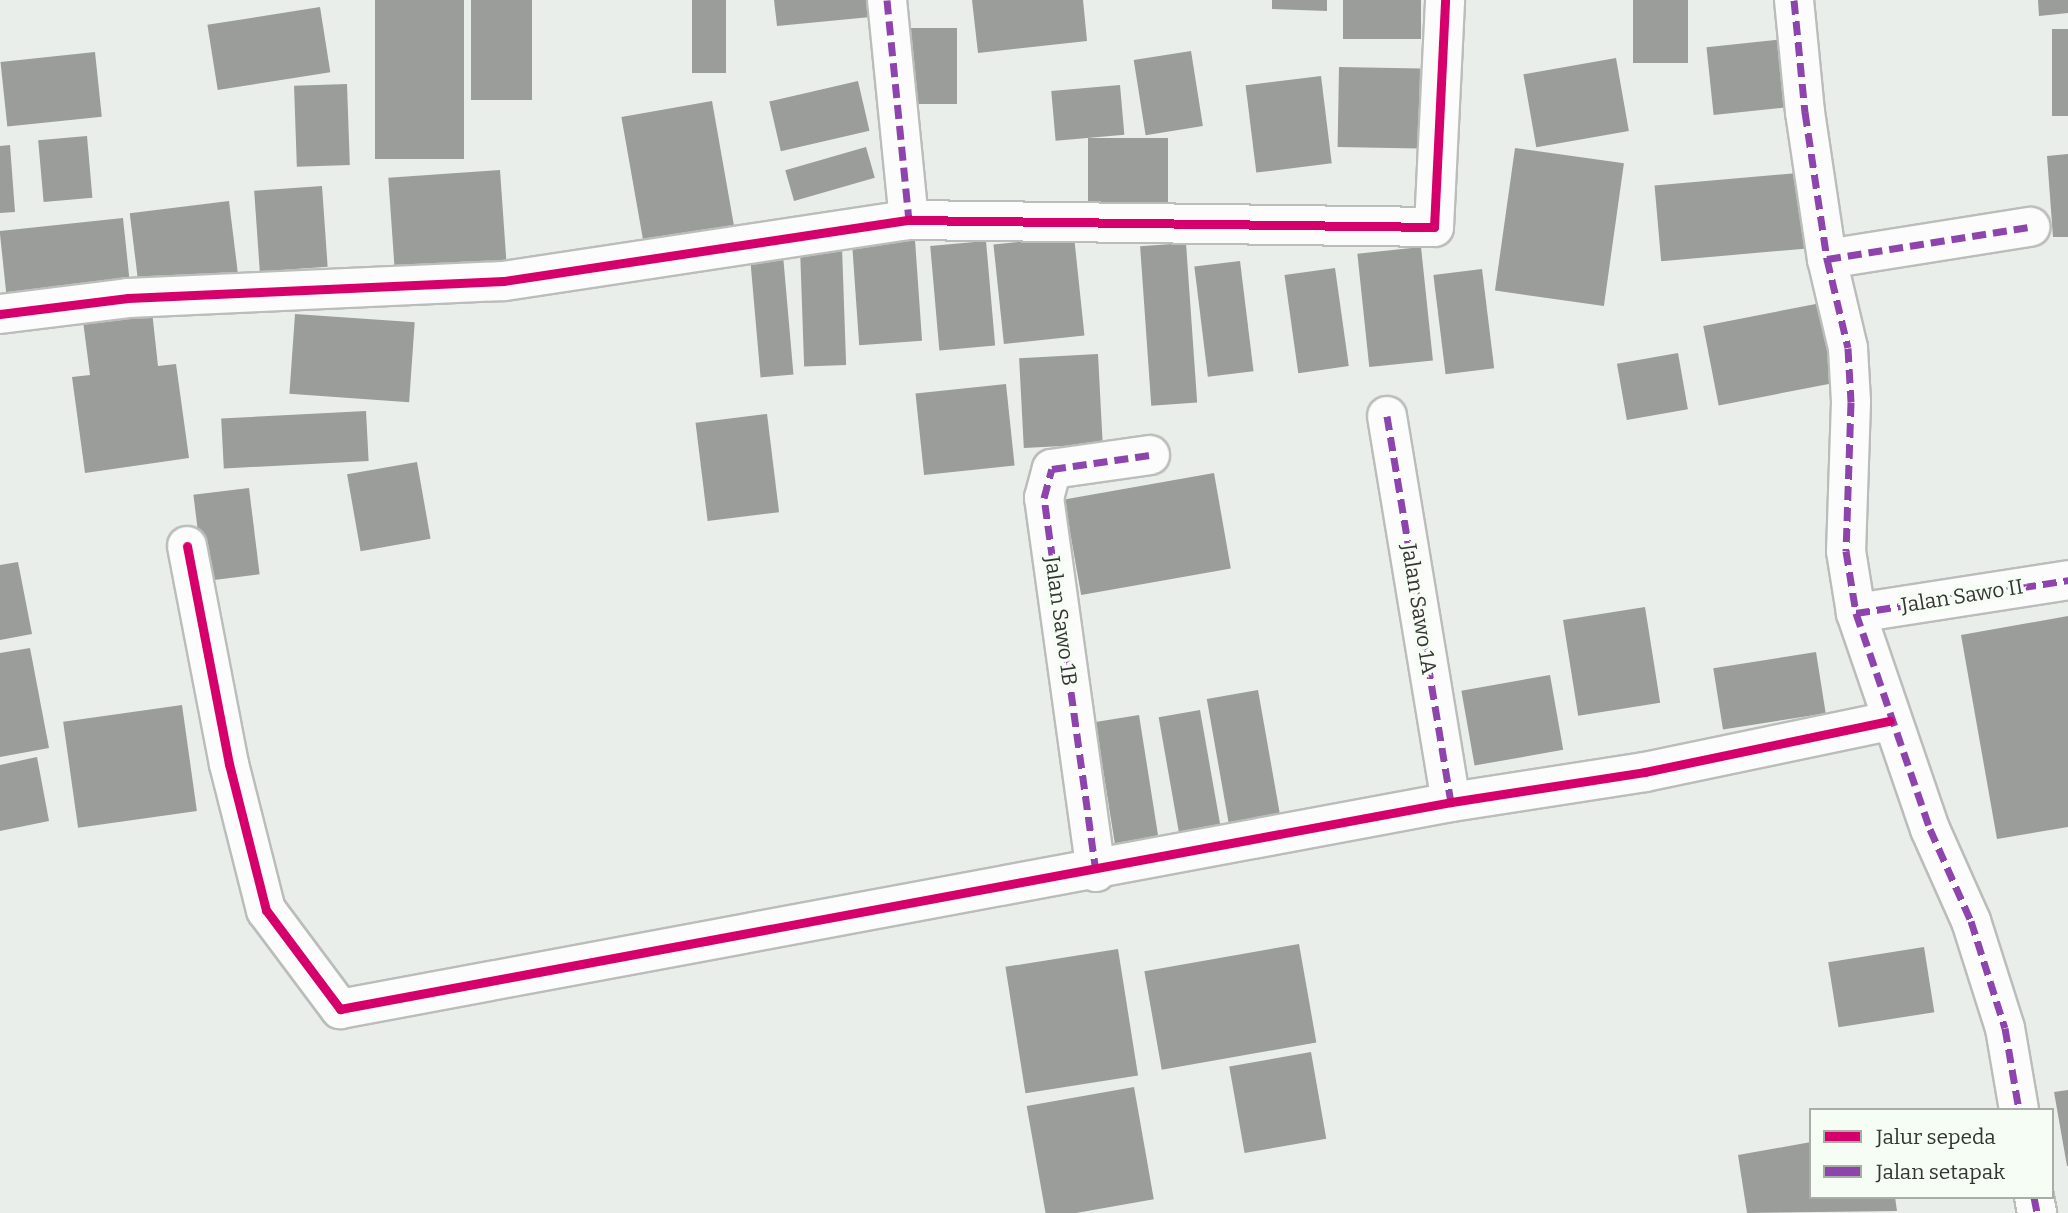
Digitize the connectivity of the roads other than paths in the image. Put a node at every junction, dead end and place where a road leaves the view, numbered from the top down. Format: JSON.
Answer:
{"nodes":[{"id":1,"x":887,"y":0,"type":"edge"},
{"id":2,"x":1445,"y":0,"type":"edge"},
{"id":3,"x":1794,"y":0,"type":"edge"},
{"id":4,"x":909,"y":220,"type":"junction"},
{"id":5,"x":2030,"y":227,"type":"dead end"},
{"id":6,"x":1827,"y":259,"type":"junction"},
{"id":7,"x":0,"y":314,"type":"edge"},
{"id":8,"x":1387,"y":416,"type":"dead end"},
{"id":9,"x":1150,"y":455,"type":"dead end"},
{"id":10,"x":187,"y":546,"type":"dead end"},
{"id":11,"x":2068,"y":580,"type":"edge"},
{"id":12,"x":1856,"y":613,"type":"junction"},
{"id":13,"x":1890,"y":721,"type":"junction"},
{"id":14,"x":1451,"y":802,"type":"junction"},
{"id":15,"x":1096,"y":872,"type":"junction"},
{"id":16,"x":2019,"y":1108,"type":"edge"}],
"edges":[{"from":1,"to":4,"type":"street"},
{"from":2,"to":4,"type":"street"},
{"from":3,"to":6,"type":"street"},
{"from":4,"to":7,"type":"street"},
{"from":5,"to":6,"type":"street"},
{"from":6,"to":12,"type":"street"},
{"from":8,"to":14,"type":"street","name":"Jalan Sawo 1A"},
{"from":9,"to":15,"type":"street","name":"Jalan Sawo 1B"},
{"from":10,"to":15,"type":"street"},
{"from":11,"to":12,"type":"street","name":"Jalan Sawo II"},
{"from":12,"to":13,"type":"street"},
{"from":13,"to":14,"type":"street"},
{"from":13,"to":16,"type":"street"},
{"from":14,"to":15,"type":"street"}]}
